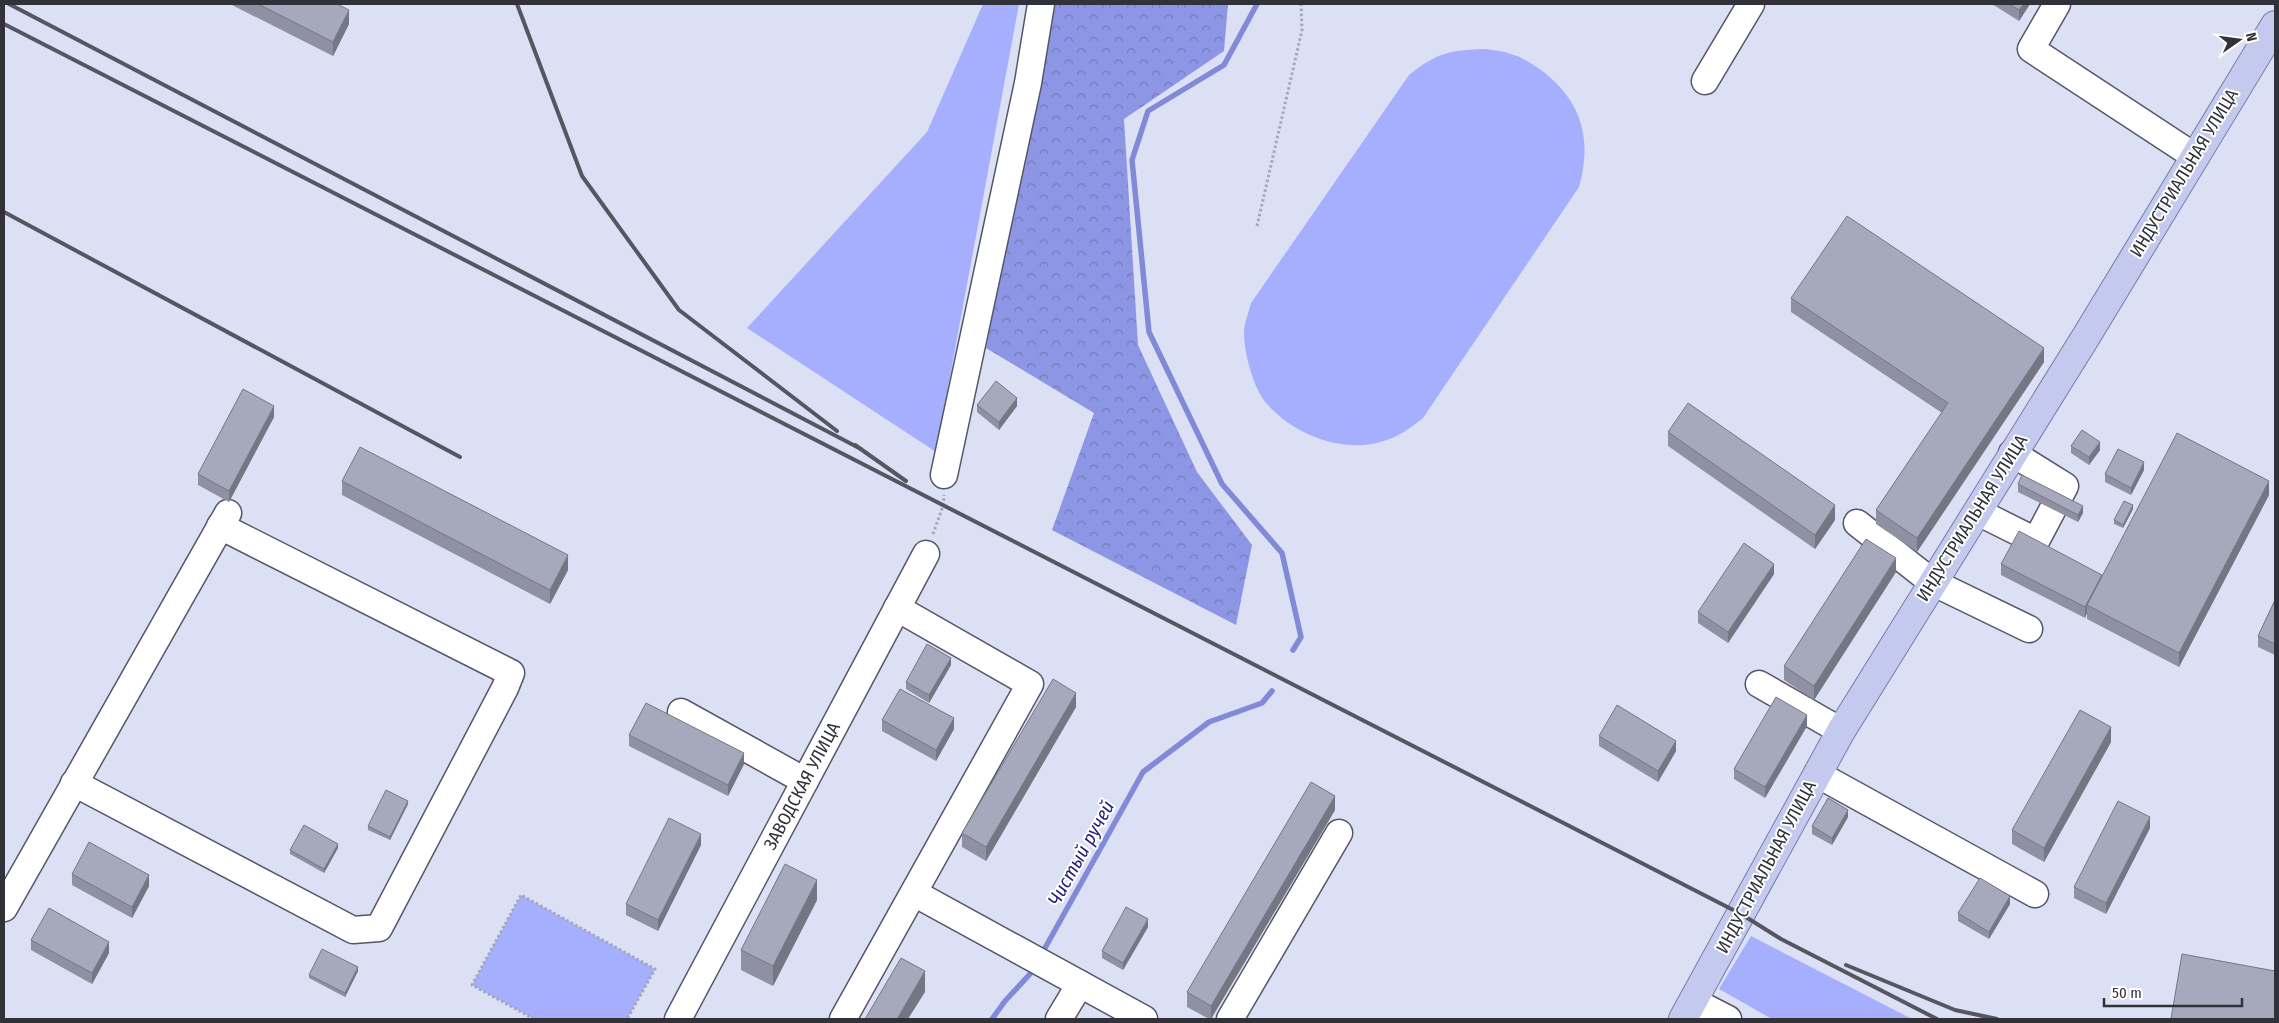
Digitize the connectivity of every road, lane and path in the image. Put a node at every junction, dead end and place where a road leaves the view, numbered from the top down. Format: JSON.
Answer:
{"nodes":[{"id":1,"x":1041,"y":4,"type":"edge"},
{"id":2,"x":1301,"y":4,"type":"edge"},
{"id":3,"x":1751,"y":4,"type":"edge"},
{"id":4,"x":2057,"y":4,"type":"edge"},
{"id":5,"x":2275,"y":24,"type":"edge"},
{"id":6,"x":1705,"y":81,"type":"dead end"},
{"id":7,"x":2194,"y":156,"type":"junction"},
{"id":8,"x":1257,"y":226,"type":"dead end"},
{"id":9,"x":2012,"y":453,"type":"junction"},
{"id":10,"x":944,"y":475,"type":"joint"},
{"id":11,"x":1978,"y":512,"type":"junction"},
{"id":12,"x":1857,"y":523,"type":"dead end"},
{"id":13,"x":926,"y":554,"type":"joint"},
{"id":14,"x":1932,"y":582,"type":"junction"},
{"id":15,"x":897,"y":608,"type":"junction"},
{"id":16,"x":2029,"y":628,"type":"dead end"},
{"id":17,"x":1759,"y":684,"type":"dead end"},
{"id":18,"x":681,"y":712,"type":"dead end"},
{"id":19,"x":1841,"y":731,"type":"junction"},
{"id":20,"x":1817,"y":774,"type":"junction"},
{"id":21,"x":805,"y":781,"type":"junction"},
{"id":22,"x":74,"y":783,"type":"junction"},
{"id":23,"x":1339,"y":833,"type":"dead end"},
{"id":24,"x":914,"y":893,"type":"junction"},
{"id":25,"x":2035,"y":894,"type":"dead end"},
{"id":26,"x":4,"y":908,"type":"edge"},
{"id":27,"x":1080,"y":984,"type":"junction"},
{"id":28,"x":1688,"y":1010,"type":"edge"},
{"id":29,"x":534,"y":1019,"type":"edge"},
{"id":30,"x":627,"y":1019,"type":"edge"},
{"id":31,"x":678,"y":1019,"type":"edge"},
{"id":32,"x":843,"y":1019,"type":"edge"},
{"id":33,"x":1059,"y":1019,"type":"edge"},
{"id":34,"x":1144,"y":1019,"type":"edge"},
{"id":35,"x":1230,"y":1019,"type":"edge"},
{"id":36,"x":1728,"y":1019,"type":"edge"}],
"edges":[{"from":1,"to":10,"type":"street"},
{"from":2,"to":8,"type":"path"},
{"from":3,"to":6,"type":"street"},
{"from":4,"to":7,"type":"street"},
{"from":5,"to":7,"type":"main road","name":"ИНДУСТРИАЛЬНАЯ УЛИЦА"},
{"from":7,"to":9,"type":"main road","name":"ИНДУСТРИАЛЬНАЯ УЛИЦА"},
{"from":9,"to":11,"type":"main road","name":"ИНДУСТРИАЛЬНАЯ УЛИЦА"},
{"from":9,"to":11,"type":"street"},
{"from":10,"to":13,"type":"path"},
{"from":11,"to":14,"type":"main road","name":"ИНДУСТРИАЛЬНАЯ УЛИЦА"},
{"from":12,"to":14,"type":"street"},
{"from":13,"to":15,"type":"street","name":"ЗАВОДСКАЯ УЛИЦА"},
{"from":14,"to":16,"type":"street"},
{"from":14,"to":19,"type":"main road","name":"ИНДУСТРИАЛЬНАЯ УЛИЦА"},
{"from":15,"to":21,"type":"street","name":"ЗАВОДСКАЯ УЛИЦА"},
{"from":15,"to":24,"type":"street"},
{"from":17,"to":19,"type":"street"},
{"from":18,"to":21,"type":"street"},
{"from":19,"to":20,"type":"main road","name":"ИНДУСТРИАЛЬНАЯ УЛИЦА"},
{"from":20,"to":25,"type":"street"},
{"from":20,"to":28,"type":"main road","name":"ИНДУСТРИАЛЬНАЯ УЛИЦА"},
{"from":21,"to":31,"type":"street","name":"ЗАВОДСКАЯ УЛИЦА"},
{"from":22,"to":22,"type":"street"},
{"from":22,"to":26,"type":"street"},
{"from":23,"to":35,"type":"street"},
{"from":24,"to":27,"type":"street"},
{"from":24,"to":32,"type":"street"},
{"from":27,"to":33,"type":"street"},
{"from":27,"to":34,"type":"street"},
{"from":28,"to":36,"type":"street"},
{"from":29,"to":30,"type":"path"}]}
